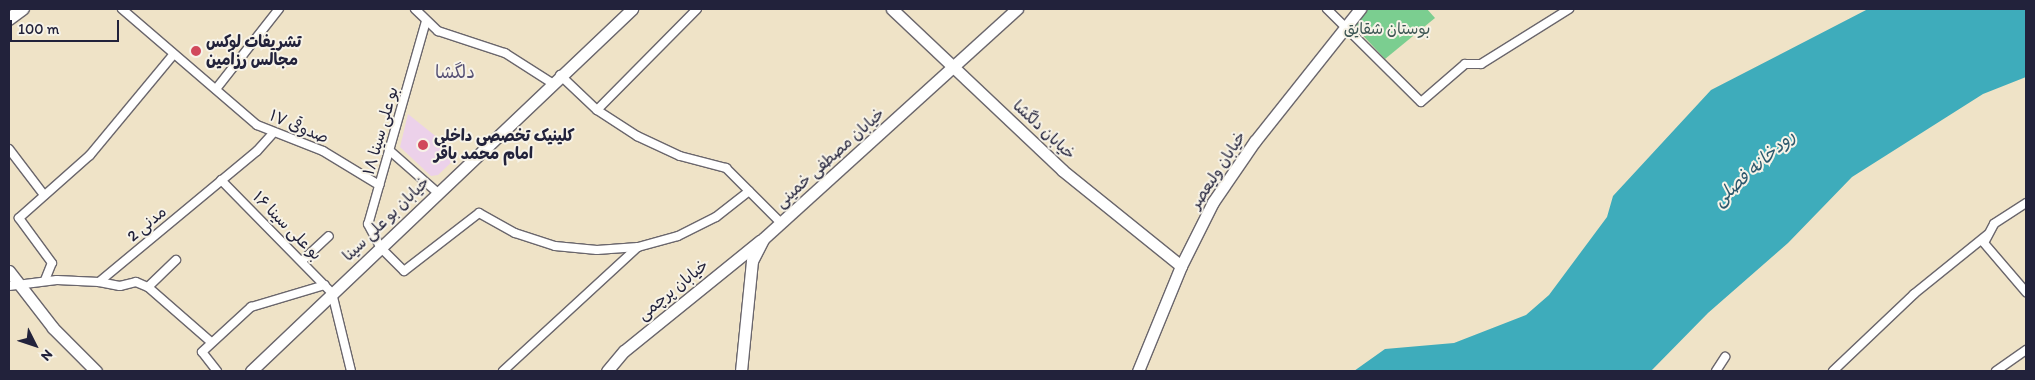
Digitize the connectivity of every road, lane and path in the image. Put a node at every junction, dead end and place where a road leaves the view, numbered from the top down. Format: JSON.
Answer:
{"nodes":[{"id":1,"x":122,"y":9,"type":"edge"},
{"id":2,"x":279,"y":9,"type":"edge"},
{"id":3,"x":415,"y":9,"type":"edge"},
{"id":4,"x":632,"y":9,"type":"edge"},
{"id":5,"x":697,"y":9,"type":"edge"},
{"id":6,"x":892,"y":9,"type":"edge"},
{"id":7,"x":1017,"y":9,"type":"edge"},
{"id":8,"x":1327,"y":9,"type":"edge"},
{"id":9,"x":1360,"y":9,"type":"edge"},
{"id":10,"x":1569,"y":9,"type":"edge"},
{"id":11,"x":426,"y":21,"type":"junction"},
{"id":12,"x":1345,"y":27,"type":"junction"},
{"id":13,"x":174,"y":54,"type":"junction"},
{"id":14,"x":954,"y":69,"type":"junction"},
{"id":15,"x":556,"y":79,"type":"junction"},
{"id":16,"x":216,"y":89,"type":"junction"},
{"id":17,"x":597,"y":110,"type":"junction"},
{"id":18,"x":273,"y":133,"type":"junction"},
{"id":19,"x":9,"y":149,"type":"edge"},
{"id":20,"x":390,"y":150,"type":"junction"},
{"id":21,"x":221,"y":180,"type":"junction"},
{"id":22,"x":379,"y":185,"type":"junction"},
{"id":23,"x":749,"y":191,"type":"junction"},
{"id":24,"x":437,"y":192,"type":"junction"},
{"id":25,"x":44,"y":195,"type":"junction"},
{"id":26,"x":2026,"y":203,"type":"edge"},
{"id":27,"x":780,"y":223,"type":"junction"},
{"id":28,"x":1987,"y":234,"type":"junction"},
{"id":29,"x":329,"y":236,"type":"dead end"},
{"id":30,"x":763,"y":239,"type":"junction"},
{"id":31,"x":380,"y":247,"type":"junction"},
{"id":32,"x":638,"y":247,"type":"junction"},
{"id":33,"x":176,"y":260,"type":"dead end"},
{"id":34,"x":303,"y":260,"type":"junction"},
{"id":35,"x":1181,"y":266,"type":"junction"},
{"id":36,"x":9,"y":271,"type":"edge"},
{"id":37,"x":45,"y":280,"type":"junction"},
{"id":38,"x":99,"y":282,"type":"junction"},
{"id":39,"x":14,"y":284,"type":"edge"},
{"id":40,"x":148,"y":287,"type":"junction"},
{"id":41,"x":329,"y":289,"type":"junction"},
{"id":42,"x":2026,"y":292,"type":"edge"},
{"id":43,"x":211,"y":342,"type":"junction"},
{"id":44,"x":2026,"y":350,"type":"edge"},
{"id":45,"x":1725,"y":357,"type":"dead end"},
{"id":46,"x":213,"y":370,"type":"edge"},
{"id":47,"x":96,"y":371,"type":"edge"},
{"id":48,"x":251,"y":371,"type":"edge"},
{"id":49,"x":351,"y":371,"type":"edge"},
{"id":50,"x":503,"y":371,"type":"edge"},
{"id":51,"x":607,"y":371,"type":"edge"},
{"id":52,"x":741,"y":371,"type":"edge"},
{"id":53,"x":1138,"y":371,"type":"edge"},
{"id":54,"x":1716,"y":371,"type":"edge"},
{"id":55,"x":1833,"y":371,"type":"edge"},
{"id":56,"x":1996,"y":371,"type":"edge"}],
"edges":[{"from":1,"to":13,"type":"street","name":"صدوقی ۱۷"},
{"from":2,"to":16,"type":"street"},
{"from":3,"to":11,"type":"street"},
{"from":4,"to":15,"type":"street","name":"خیابان بو علی سینا"},
{"from":5,"to":17,"type":"street"},
{"from":6,"to":14,"type":"street","name":"خیابان دلگشا"},
{"from":7,"to":14,"type":"street","name":"خیابان مصطفی خمینی"},
{"from":8,"to":12,"type":"street"},
{"from":9,"to":12,"type":"street","name":"خیابان ولیعصر"},
{"from":10,"to":12,"type":"street"},
{"from":11,"to":15,"type":"street"},
{"from":11,"to":20,"type":"street","name":"بو علی سینا ۱۸"},
{"from":12,"to":35,"type":"street","name":"خیابان ولیعصر"},
{"from":13,"to":16,"type":"street","name":"صدوقی ۱۷"},
{"from":13,"to":25,"type":"street"},
{"from":14,"to":27,"type":"street","name":"خیابان مصطفی خمینی"},
{"from":14,"to":35,"type":"street","name":"خیابان دلگشا"},
{"from":15,"to":17,"type":"street"},
{"from":15,"to":24,"type":"street","name":"خیابان بو علی سینا"},
{"from":16,"to":18,"type":"street","name":"صدوقی ۱۷"},
{"from":17,"to":23,"type":"street"},
{"from":18,"to":21,"type":"street","name":"مدنی 2"},
{"from":18,"to":22,"type":"street","name":"صدوقی ۱۷"},
{"from":19,"to":25,"type":"street"},
{"from":20,"to":22,"type":"street","name":"بو علی سینا ۱۸"},
{"from":20,"to":24,"type":"street"},
{"from":21,"to":34,"type":"street","name":"بو علی سینا ۱۶"},
{"from":21,"to":38,"type":"street","name":"مدنی 2"},
{"from":22,"to":31,"type":"street","name":"بو علی سینا ۱۸"},
{"from":23,"to":27,"type":"street"},
{"from":23,"to":32,"type":"street"},
{"from":24,"to":31,"type":"street","name":"خیابان بو علی سینا"},
{"from":25,"to":37,"type":"street"},
{"from":26,"to":28,"type":"street"},
{"from":27,"to":30,"type":"street","name":"خیابان مصطفی خمینی"},
{"from":28,"to":42,"type":"street"},
{"from":28,"to":55,"type":"street"},
{"from":29,"to":34,"type":"street"},
{"from":30,"to":51,"type":"street","name":"خیابان پرچمی"},
{"from":30,"to":52,"type":"street","name":"خیابان مصطفی خمینی"},
{"from":31,"to":32,"type":"street","name":"بو علی سینا ۱۸"},
{"from":31,"to":41,"type":"street","name":"خیابان بو علی سینا"},
{"from":32,"to":50,"type":"street"},
{"from":33,"to":40,"type":"street"},
{"from":34,"to":41,"type":"street","name":"بو علی سینا ۱۶"},
{"from":35,"to":53,"type":"street","name":"خیابان ولیعصر"},
{"from":36,"to":39,"type":"street"},
{"from":37,"to":38,"type":"street"},
{"from":37,"to":39,"type":"street"},
{"from":38,"to":40,"type":"street"},
{"from":39,"to":47,"type":"street"},
{"from":40,"to":43,"type":"street"},
{"from":41,"to":43,"type":"street"},
{"from":41,"to":48,"type":"street","name":"خیابان بو علی سینا"},
{"from":41,"to":49,"type":"street"},
{"from":43,"to":46,"type":"street"},
{"from":44,"to":56,"type":"street"},
{"from":45,"to":54,"type":"street"}]}
